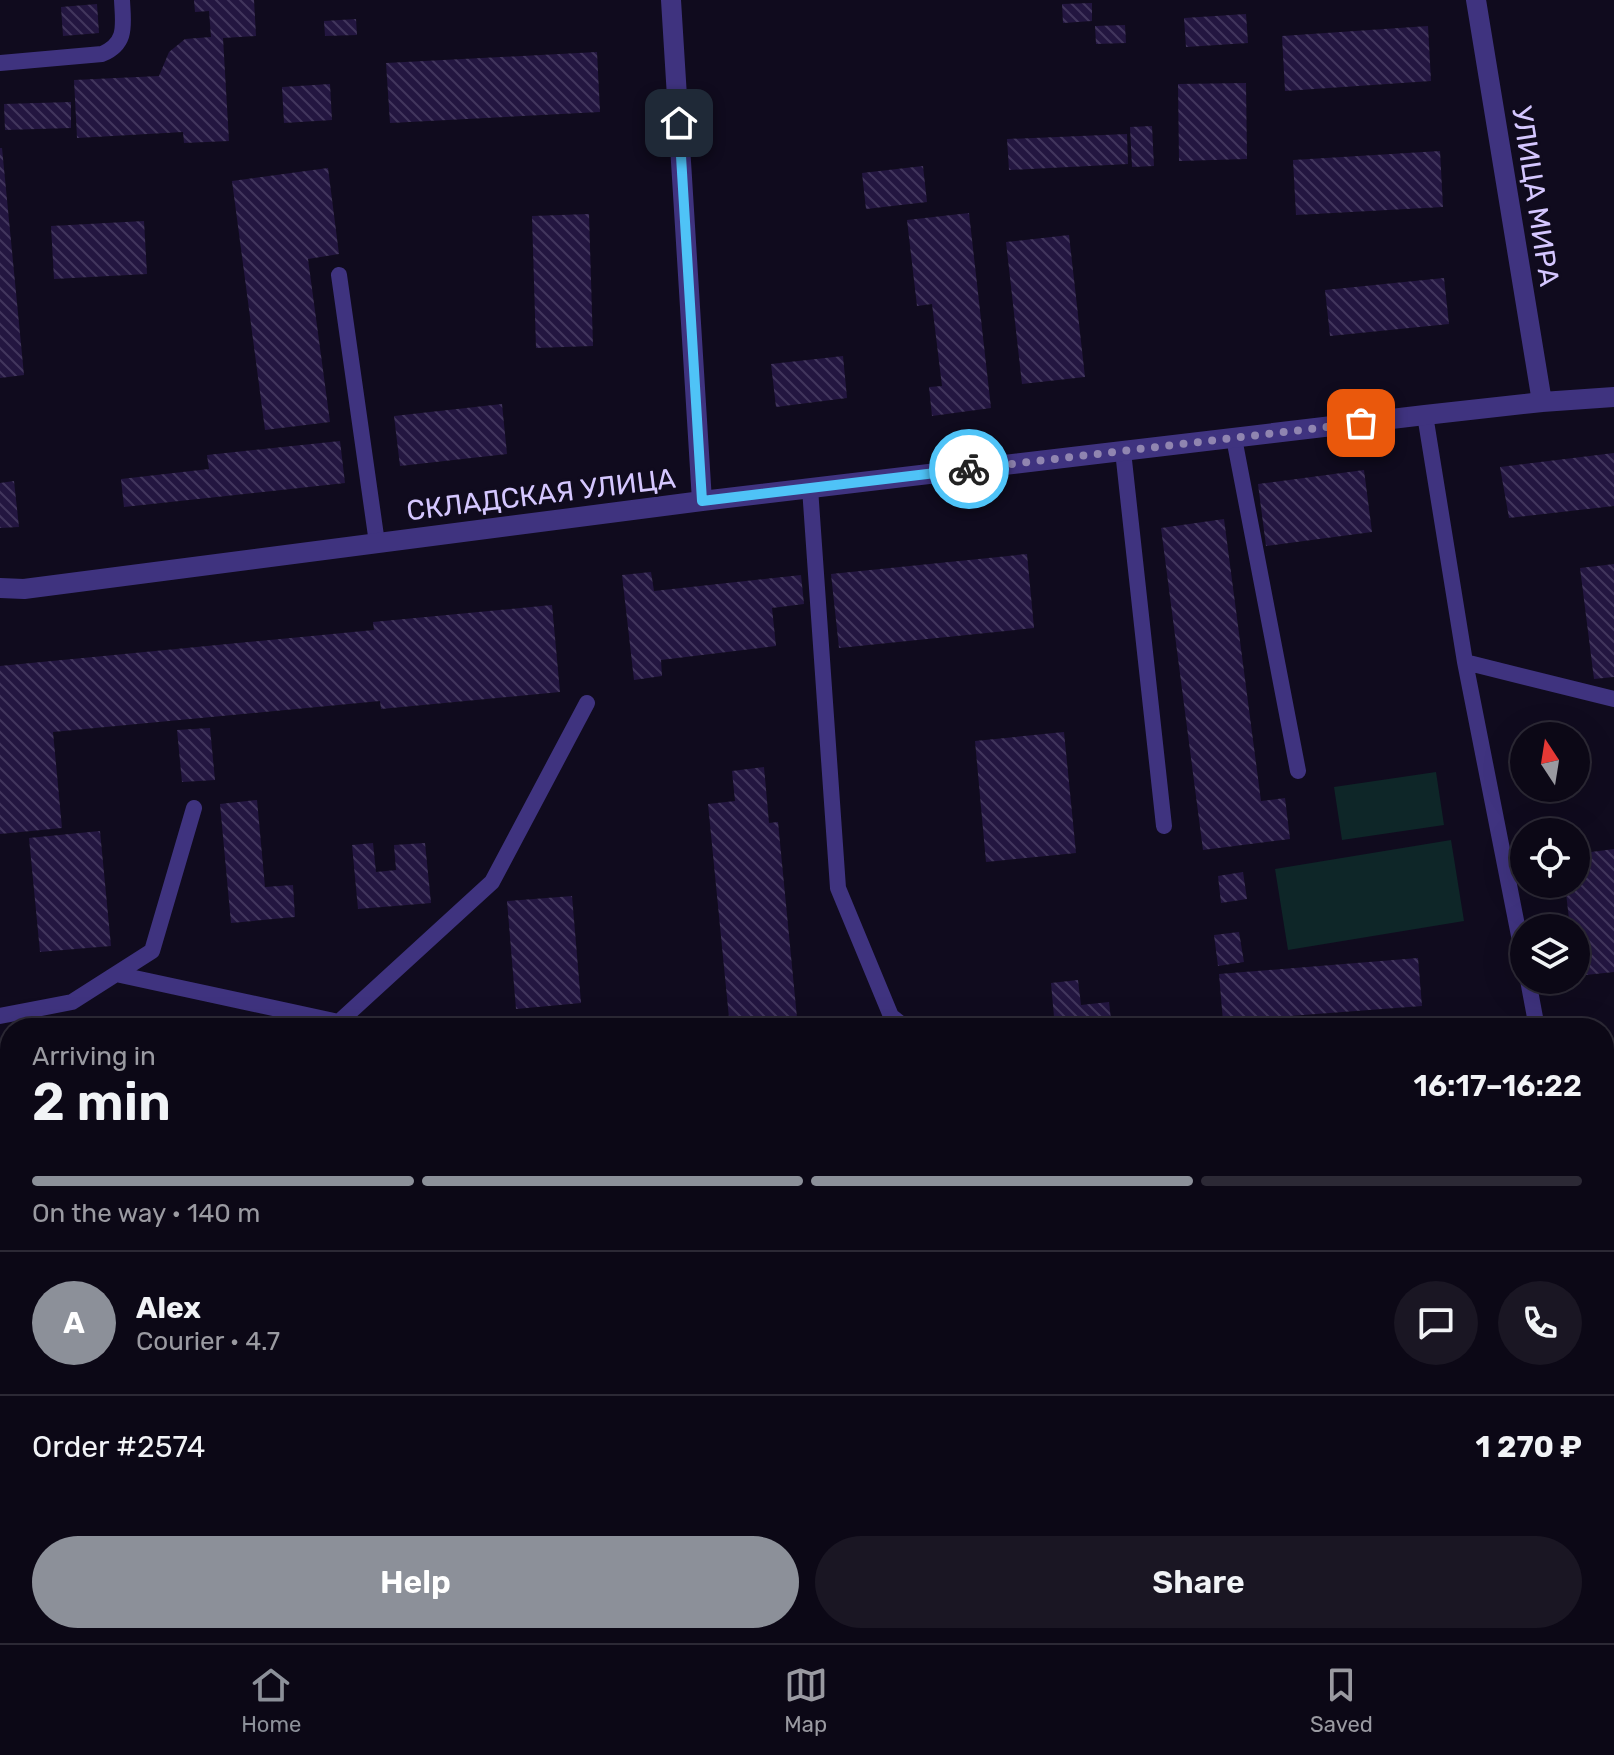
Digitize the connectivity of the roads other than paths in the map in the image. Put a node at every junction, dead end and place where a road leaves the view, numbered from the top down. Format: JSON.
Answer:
{"nodes":[{"id":1,"x":122,"y":0,"type":"edge"},
{"id":2,"x":671,"y":0,"type":"edge"},
{"id":3,"x":1476,"y":0,"type":"edge"},
{"id":4,"x":0,"y":63,"type":"edge"},
{"id":5,"x":339,"y":275,"type":"dead end"},
{"id":6,"x":1614,"y":397,"type":"edge"},
{"id":7,"x":1542,"y":402,"type":"junction"},
{"id":8,"x":1425,"y":415,"type":"junction"},
{"id":9,"x":1234,"y":438,"type":"junction"},
{"id":10,"x":1123,"y":451,"type":"junction"},
{"id":11,"x":810,"y":488,"type":"junction"},
{"id":12,"x":702,"y":501,"type":"junction"},
{"id":13,"x":377,"y":543,"type":"junction"},
{"id":14,"x":0,"y":588,"type":"edge"},
{"id":15,"x":1465,"y":662,"type":"junction"},
{"id":16,"x":1614,"y":699,"type":"edge"},
{"id":17,"x":587,"y":703,"type":"dead end"},
{"id":18,"x":1298,"y":771,"type":"dead end"},
{"id":19,"x":194,"y":808,"type":"dead end"},
{"id":20,"x":1164,"y":826,"type":"dead end"},
{"id":21,"x":1515,"y":914,"type":"edge"},
{"id":22,"x":116,"y":974,"type":"junction"},
{"id":23,"x":1531,"y":994,"type":"edge"},
{"id":24,"x":0,"y":1016,"type":"edge"},
{"id":25,"x":320,"y":1018,"type":"edge"},
{"id":26,"x":343,"y":1018,"type":"edge"},
{"id":27,"x":894,"y":1018,"type":"edge"},
{"id":28,"x":1535,"y":1018,"type":"edge"}],
"edges":[{"from":1,"to":4,"type":"lane"},
{"from":2,"to":12,"type":"street"},
{"from":3,"to":7,"type":"street","name":"УЛИЦА МИРА"},
{"from":5,"to":13,"type":"lane"},
{"from":6,"to":7,"type":"street","name":"СКЛАДСКАЯ УЛИЦА"},
{"from":7,"to":8,"type":"street","name":"СКЛАДСКАЯ УЛИЦА"},
{"from":8,"to":9,"type":"street","name":"СКЛАДСКАЯ УЛИЦА"},
{"from":8,"to":15,"type":"lane"},
{"from":9,"to":10,"type":"street","name":"СКЛАДСКАЯ УЛИЦА"},
{"from":9,"to":18,"type":"lane"},
{"from":10,"to":11,"type":"street","name":"СКЛАДСКАЯ УЛИЦА"},
{"from":10,"to":20,"type":"lane"},
{"from":11,"to":12,"type":"street","name":"СКЛАДСКАЯ УЛИЦА"},
{"from":11,"to":27,"type":"lane"},
{"from":12,"to":13,"type":"street","name":"СКЛАДСКАЯ УЛИЦА"},
{"from":13,"to":14,"type":"street","name":"СКЛАДСКАЯ УЛИЦА"},
{"from":15,"to":16,"type":"lane"},
{"from":15,"to":21,"type":"lane"},
{"from":17,"to":26,"type":"lane"},
{"from":19,"to":22,"type":"lane"},
{"from":22,"to":24,"type":"lane"},
{"from":22,"to":25,"type":"lane"},
{"from":23,"to":28,"type":"lane"}]}
